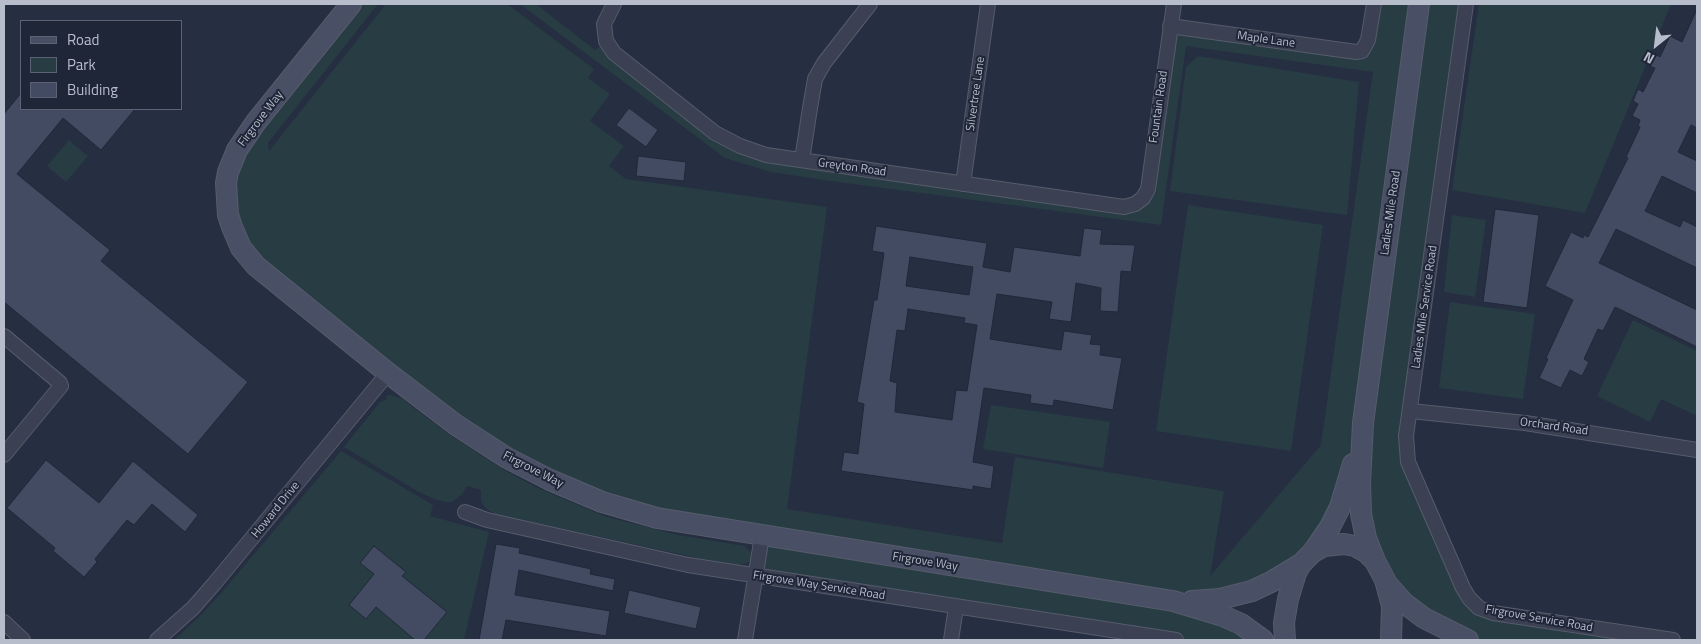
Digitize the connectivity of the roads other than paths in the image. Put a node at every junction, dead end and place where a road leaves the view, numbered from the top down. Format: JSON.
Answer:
{"nodes":[{"id":1,"x":351,"y":4,"type":"edge"},
{"id":2,"x":614,"y":4,"type":"edge"},
{"id":3,"x":870,"y":4,"type":"edge"},
{"id":4,"x":988,"y":4,"type":"edge"},
{"id":5,"x":1174,"y":4,"type":"edge"},
{"id":6,"x":1374,"y":4,"type":"edge"},
{"id":7,"x":1419,"y":4,"type":"edge"},
{"id":8,"x":1466,"y":4,"type":"edge"},
{"id":9,"x":1170,"y":26,"type":"junction"},
{"id":10,"x":802,"y":160,"type":"junction"},
{"id":11,"x":963,"y":184,"type":"junction"},
{"id":12,"x":1135,"y":204,"type":"joint"},
{"id":13,"x":4,"y":336,"type":"edge"},
{"id":14,"x":388,"y":373,"type":"junction"},
{"id":15,"x":1410,"y":411,"type":"junction"},
{"id":16,"x":1363,"y":423,"type":"junction"},
{"id":17,"x":1697,"y":450,"type":"edge"},
{"id":18,"x":4,"y":455,"type":"edge"},
{"id":19,"x":465,"y":512,"type":"dead end"},
{"id":20,"x":762,"y":536,"type":"junction"},
{"id":21,"x":1307,"y":558,"type":"junction"},
{"id":22,"x":1375,"y":561,"type":"junction"},
{"id":23,"x":755,"y":576,"type":"junction"},
{"id":24,"x":1385,"y":580,"type":"junction"},
{"id":25,"x":1469,"y":598,"type":"joint"},
{"id":26,"x":1173,"y":602,"type":"junction"},
{"id":27,"x":956,"y":607,"type":"junction"},
{"id":28,"x":4,"y":622,"type":"edge"},
{"id":29,"x":23,"y":640,"type":"edge"},
{"id":30,"x":157,"y":640,"type":"edge"},
{"id":31,"x":745,"y":640,"type":"edge"},
{"id":32,"x":951,"y":640,"type":"edge"},
{"id":33,"x":1176,"y":640,"type":"edge"},
{"id":34,"x":1263,"y":640,"type":"edge"},
{"id":35,"x":1285,"y":640,"type":"edge"},
{"id":36,"x":1391,"y":640,"type":"edge"},
{"id":37,"x":1468,"y":640,"type":"edge"},
{"id":38,"x":1673,"y":640,"type":"edge"}],
"edges":[{"from":1,"to":14,"type":"street","name":"Firgrove Way"},
{"from":2,"to":10,"type":"street","name":"Greyton Road"},
{"from":3,"to":10,"type":"street"},
{"from":4,"to":11,"type":"street","name":"Silvertree Lane"},
{"from":5,"to":9,"type":"street","name":"Fountain Road"},
{"from":6,"to":9,"type":"street","name":"Maple Lane"},
{"from":7,"to":16,"type":"street","name":"Ladies Mile Road"},
{"from":8,"to":15,"type":"street","name":"Ladies Mile Service Road"},
{"from":9,"to":12,"type":"street","name":"Fountain Road"},
{"from":10,"to":11,"type":"street","name":"Greyton Road"},
{"from":11,"to":12,"type":"street","name":"Greyton Road"},
{"from":13,"to":18,"type":"street"},
{"from":14,"to":20,"type":"street","name":"Firgrove Way"},
{"from":14,"to":30,"type":"street","name":"Howard Drive"},
{"from":15,"to":17,"type":"street","name":"Orchard Road"},
{"from":15,"to":25,"type":"street","name":"Ladies Mile Service Road"},
{"from":16,"to":21,"type":"street","name":"Ladies Mile Road"},
{"from":16,"to":22,"type":"street","name":"Ladies Mile Road"},
{"from":19,"to":23,"type":"street","name":"Firgrove Way Service Road"},
{"from":20,"to":23,"type":"street"},
{"from":20,"to":26,"type":"street","name":"Firgrove Way"},
{"from":21,"to":22,"type":"street"},
{"from":21,"to":26,"type":"street","name":"Firgrove Way"},
{"from":21,"to":35,"type":"street"},
{"from":22,"to":24,"type":"street","name":"Ladies Mile Road"},
{"from":23,"to":27,"type":"street","name":"Firgrove Way Service Road"},
{"from":23,"to":31,"type":"street"},
{"from":24,"to":36,"type":"street"},
{"from":24,"to":37,"type":"street"},
{"from":25,"to":38,"type":"street","name":"Firgrove Service Road"},
{"from":26,"to":34,"type":"street","name":"Firgrove Way"},
{"from":27,"to":32,"type":"street"},
{"from":27,"to":33,"type":"street","name":"Firgrove Way Service Road"},
{"from":28,"to":29,"type":"street"}]}
